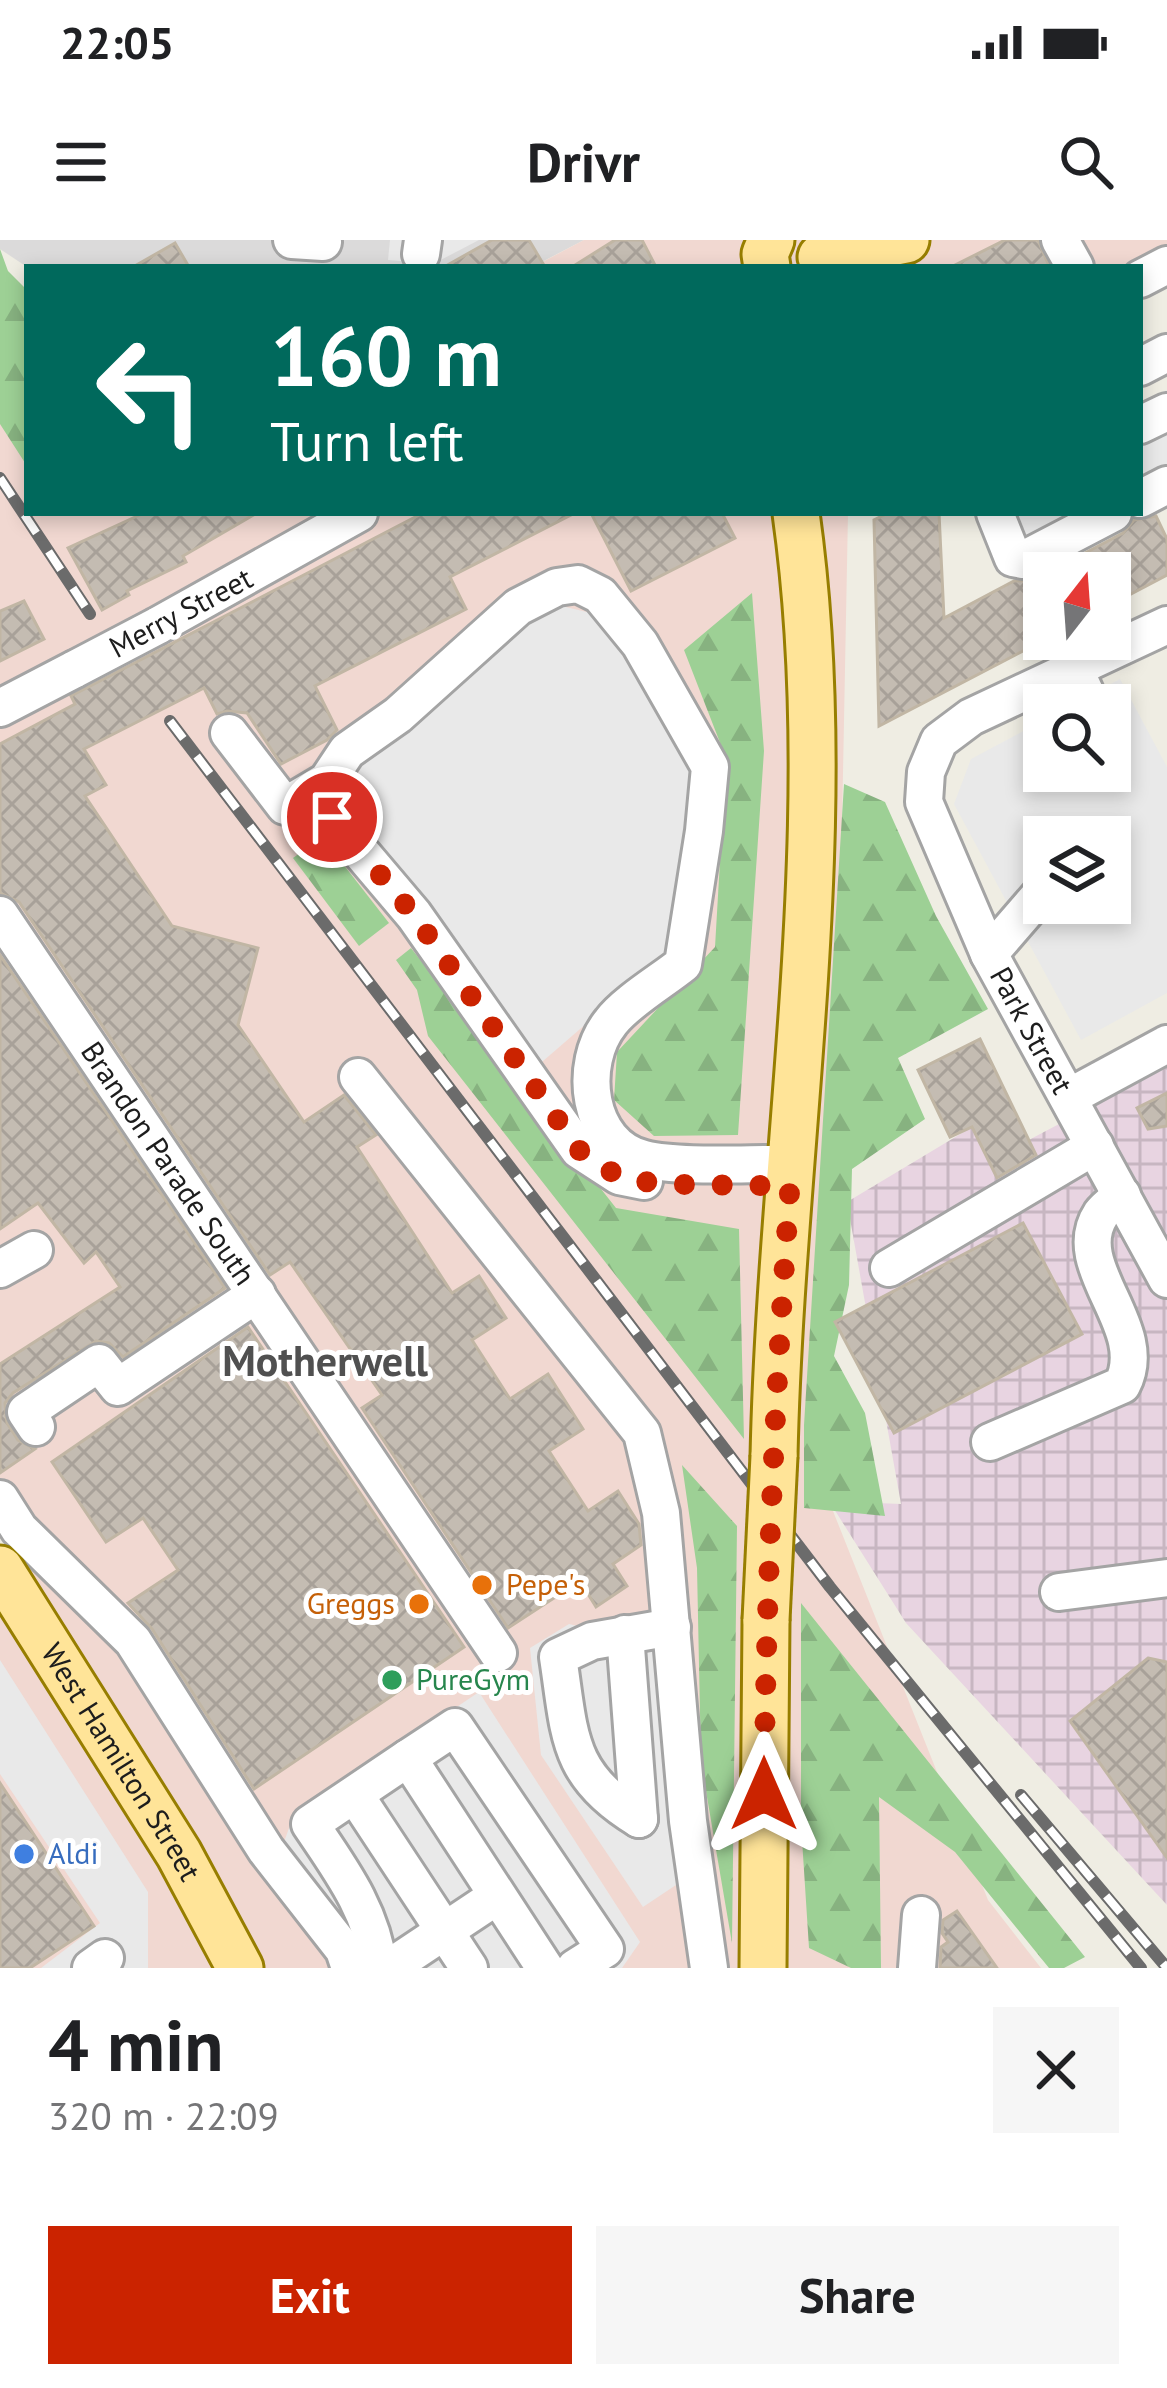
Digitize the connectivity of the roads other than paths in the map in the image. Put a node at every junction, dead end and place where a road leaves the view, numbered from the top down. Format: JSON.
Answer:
{"nodes":[{"id":1,"x":906,"y":240,"type":"edge"},
{"id":2,"x":819,"y":255,"type":"edge"},
{"id":3,"x":796,"y":516,"type":"edge"},
{"id":4,"x":996,"y":516,"type":"edge"},
{"id":5,"x":1107,"y":516,"type":"edge"},
{"id":6,"x":339,"y":519,"type":"edge"},
{"id":7,"x":1167,"y":625,"type":"edge"},
{"id":8,"x":1075,"y":668,"type":"junction"},
{"id":9,"x":1082,"y":684,"type":"edge"},
{"id":10,"x":0,"y":708,"type":"edge"},
{"id":11,"x":229,"y":733,"type":"dead end"},
{"id":12,"x":327,"y":781,"type":"junction"},
{"id":13,"x":0,"y":915,"type":"edge"},
{"id":14,"x":1023,"y":915,"type":"edge"},
{"id":15,"x":989,"y":954,"type":"junction"},
{"id":16,"x":1167,"y":1044,"type":"edge"},
{"id":17,"x":358,"y":1077,"type":"dead end"},
{"id":18,"x":1069,"y":1096,"type":"junction"},
{"id":19,"x":1095,"y":1146,"type":"junction"},
{"id":20,"x":791,"y":1175,"type":"junction"},
{"id":21,"x":1121,"y":1195,"type":"junction"},
{"id":22,"x":34,"y":1250,"type":"dead end"},
{"id":23,"x":889,"y":1268,"type":"dead end"},
{"id":24,"x":0,"y":1270,"type":"edge"},
{"id":25,"x":1167,"y":1279,"type":"edge"},
{"id":26,"x":257,"y":1294,"type":"junction"},
{"id":27,"x":36,"y":1427,"type":"dead end"},
{"id":28,"x":990,"y":1442,"type":"dead end"},
{"id":29,"x":0,"y":1499,"type":"edge"},
{"id":30,"x":0,"y":1569,"type":"edge"},
{"id":31,"x":1167,"y":1578,"type":"edge"},
{"id":32,"x":1059,"y":1592,"type":"dead end"},
{"id":33,"x":672,"y":1627,"type":"junction"},
{"id":34,"x":625,"y":1634,"type":"dead end"},
{"id":35,"x":498,"y":1653,"type":"dead end"},
{"id":36,"x":408,"y":1758,"type":"junction"},
{"id":37,"x":355,"y":1795,"type":"junction"},
{"id":38,"x":201,"y":1893,"type":"junction"},
{"id":39,"x":497,"y":1896,"type":"junction"},
{"id":40,"x":921,"y":1915,"type":"dead end"},
{"id":41,"x":453,"y":1924,"type":"junction"},
{"id":42,"x":590,"y":1958,"type":"edge"},
{"id":43,"x":208,"y":1968,"type":"edge"},
{"id":44,"x":240,"y":1968,"type":"edge"},
{"id":45,"x":350,"y":1968,"type":"edge"},
{"id":46,"x":379,"y":1968,"type":"edge"},
{"id":47,"x":389,"y":1968,"type":"edge"},
{"id":48,"x":470,"y":1968,"type":"edge"},
{"id":49,"x":496,"y":1968,"type":"edge"},
{"id":50,"x":545,"y":1968,"type":"edge"},
{"id":51,"x":709,"y":1968,"type":"edge"},
{"id":52,"x":763,"y":1968,"type":"edge"},
{"id":53,"x":916,"y":1968,"type":"edge"}],
"edges":[{"from":1,"to":2,"type":"main road"},
{"from":3,"to":20,"type":"main road"},
{"from":4,"to":5,"type":"street"},
{"from":6,"to":10,"type":"street","name":"Merry Street","bridge":true},
{"from":7,"to":8,"type":"street"},
{"from":8,"to":9,"type":"street"},
{"from":8,"to":15,"type":"street","name":"Park Street"},
{"from":11,"to":12,"type":"street"},
{"from":12,"to":20,"type":"street"},
{"from":12,"to":20,"type":"street"},
{"from":13,"to":26,"type":"street","name":"Brandon Parade South"},
{"from":14,"to":15,"type":"street"},
{"from":15,"to":18,"type":"street","name":"Park Street"},
{"from":16,"to":18,"type":"street"},
{"from":17,"to":33,"type":"street"},
{"from":18,"to":19,"type":"street","name":"Park Street"},
{"from":19,"to":21,"type":"street","name":"Park Street"},
{"from":19,"to":23,"type":"street"},
{"from":20,"to":52,"type":"main road","bridge":true},
{"from":21,"to":25,"type":"street","name":"Park Street"},
{"from":21,"to":28,"type":"street"},
{"from":22,"to":24,"type":"street"},
{"from":26,"to":27,"type":"street"},
{"from":26,"to":35,"type":"street","name":"Brandon Parade South"},
{"from":29,"to":45,"type":"street"},
{"from":30,"to":38,"type":"main road","name":"West Hamilton Street"},
{"from":31,"to":32,"type":"street"},
{"from":33,"to":34,"type":"street"},
{"from":33,"to":51,"type":"street"},
{"from":36,"to":37,"type":"street"},
{"from":36,"to":39,"type":"street"},
{"from":36,"to":42,"type":"street"},
{"from":37,"to":41,"type":"street"},
{"from":37,"to":46,"type":"street"},
{"from":38,"to":43,"type":"main road","name":"West Hamilton Street"},
{"from":38,"to":44,"type":"main road","name":"West Hamilton Street"},
{"from":39,"to":41,"type":"street"},
{"from":39,"to":50,"type":"street"},
{"from":40,"to":53,"type":"street"},
{"from":41,"to":47,"type":"street"},
{"from":41,"to":48,"type":"street"},
{"from":41,"to":49,"type":"street"}]}
